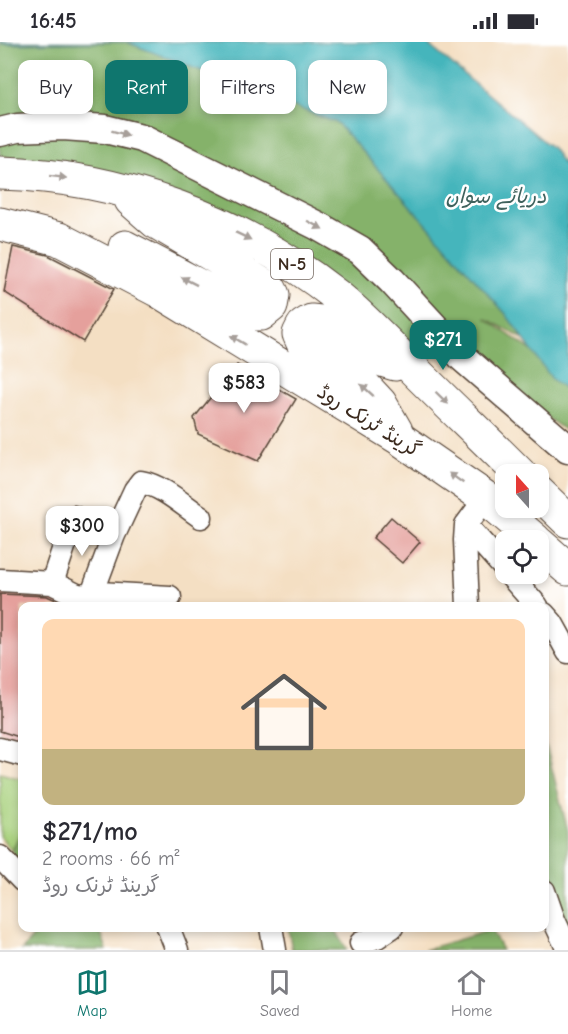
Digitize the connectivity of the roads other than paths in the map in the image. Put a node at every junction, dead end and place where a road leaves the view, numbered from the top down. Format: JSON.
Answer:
{"nodes":[{"id":1,"x":0,"y":132,"type":"edge"},
{"id":2,"x":0,"y":173,"type":"edge"},
{"id":3,"x":122,"y":190,"type":"junction"},
{"id":4,"x":0,"y":224,"type":"edge"},
{"id":5,"x":59,"y":239,"type":"junction"},
{"id":6,"x":413,"y":369,"type":"junction"},
{"id":7,"x":399,"y":438,"type":"junction"},
{"id":8,"x":568,"y":449,"type":"edge"},
{"id":9,"x":510,"y":464,"type":"edge"},
{"id":10,"x":486,"y":498,"type":"junction"},
{"id":11,"x":549,"y":503,"type":"edge"},
{"id":12,"x":74,"y":517,"type":"dead end"},
{"id":13,"x":201,"y":517,"type":"dead end"},
{"id":14,"x":568,"y":521,"type":"edge"},
{"id":15,"x":466,"y":525,"type":"junction"},
{"id":16,"x":523,"y":530,"type":"edge"},
{"id":17,"x":549,"y":553,"type":"edge"},
{"id":18,"x":495,"y":558,"type":"edge"},
{"id":19,"x":0,"y":579,"type":"edge"},
{"id":20,"x":52,"y":584,"type":"junction"},
{"id":21,"x":518,"y":584,"type":"edge"},
{"id":22,"x":568,"y":590,"type":"edge"},
{"id":23,"x":92,"y":594,"type":"junction"},
{"id":24,"x":170,"y":597,"type":"dead end"},
{"id":25,"x":468,"y":602,"type":"edge"},
{"id":26,"x":533,"y":602,"type":"edge"},
{"id":27,"x":549,"y":620,"type":"edge"},
{"id":28,"x":568,"y":652,"type":"edge"},
{"id":29,"x":0,"y":749,"type":"edge"},
{"id":30,"x":18,"y":754,"type":"edge"},
{"id":31,"x":0,"y":857,"type":"edge"},
{"id":32,"x":18,"y":876,"type":"edge"},
{"id":33,"x":549,"y":906,"type":"edge"},
{"id":34,"x":170,"y":932,"type":"edge"},
{"id":35,"x":272,"y":932,"type":"edge"},
{"id":36,"x":384,"y":932,"type":"edge"},
{"id":37,"x":362,"y":943,"type":"dead end"},
{"id":38,"x":177,"y":950,"type":"edge"},
{"id":39,"x":275,"y":950,"type":"edge"},
{"id":40,"x":568,"y":950,"type":"edge"}],
"edges":[{"from":1,"to":8,"type":"main road","one_way":true},
{"from":2,"to":3,"type":"highway","number":"N-5","one_way":true},
{"from":3,"to":5,"type":"highway","one_way":true},
{"from":3,"to":6,"type":"highway","number":"N-5","one_way":true},
{"from":4,"to":5,"type":"highway","name":"گرینڈ ٹرنک روڈ"},
{"from":7,"to":5,"type":"highway","name":"گرینڈ ٹرنک روڈ","one_way":true},
{"from":7,"to":6,"type":"highway","one_way":true},
{"from":6,"to":9,"type":"highway","number":"N-5","one_way":true},
{"from":10,"to":7,"type":"highway","name":"گرینڈ ٹرنک روڈ","one_way":true},
{"from":10,"to":15,"type":"street"},
{"from":10,"to":16,"type":"highway","name":"گرینڈ ٹرنک روڈ"},
{"from":11,"to":14,"type":"highway"},
{"from":12,"to":20,"type":"street"},
{"from":13,"to":23,"type":"street"},
{"from":15,"to":18,"type":"street"},
{"from":15,"to":25,"type":"street"},
{"from":17,"to":22,"type":"main road"},
{"from":19,"to":20,"type":"street"},
{"from":20,"to":23,"type":"street"},
{"from":21,"to":26,"type":"street"},
{"from":23,"to":24,"type":"street"},
{"from":27,"to":28,"type":"street"},
{"from":29,"to":30,"type":"street"},
{"from":31,"to":32,"type":"street"},
{"from":33,"to":40,"type":"street"},
{"from":34,"to":38,"type":"street"},
{"from":35,"to":39,"type":"street"},
{"from":36,"to":37,"type":"street"}]}
